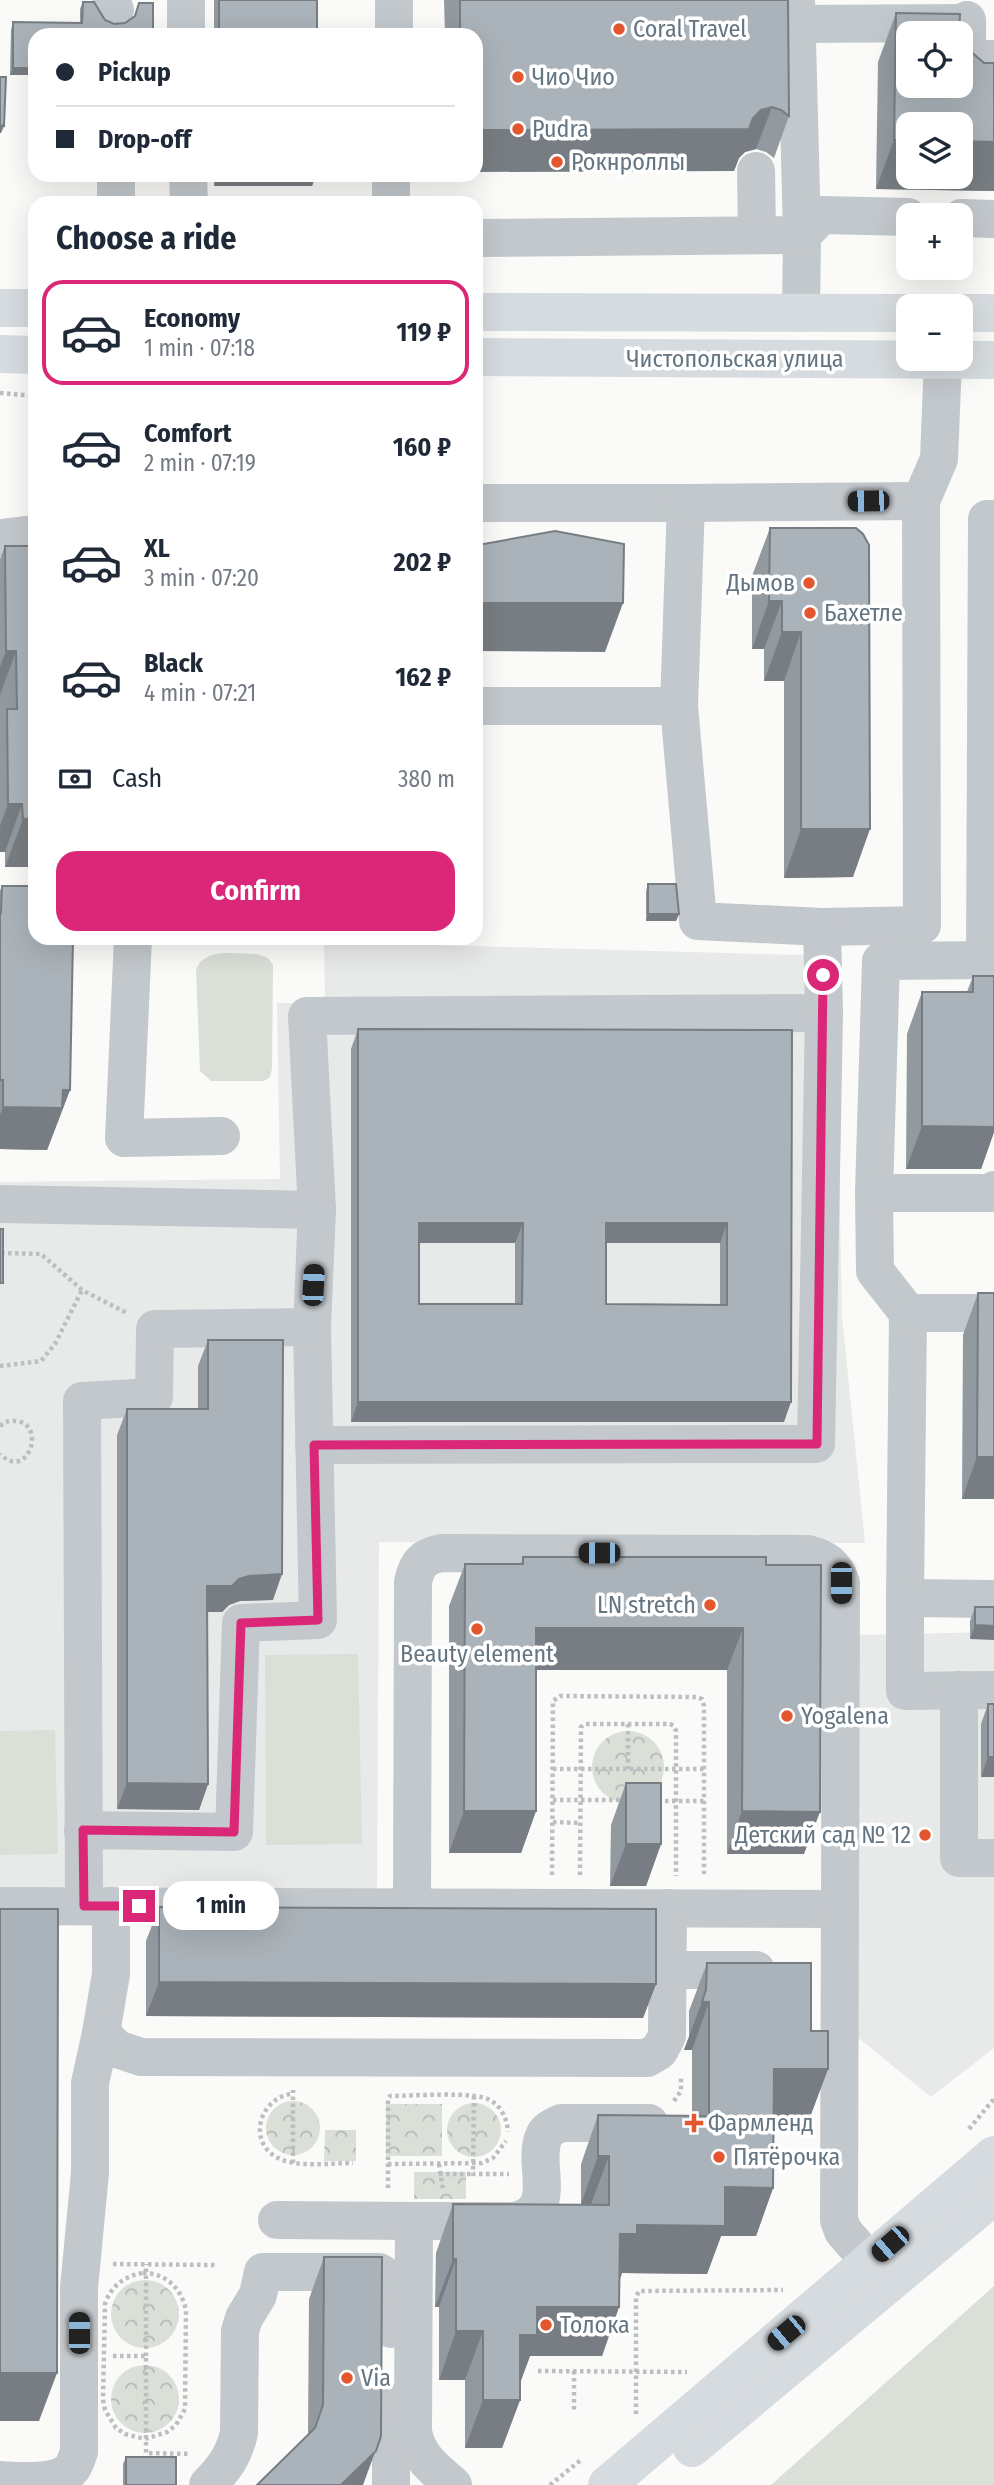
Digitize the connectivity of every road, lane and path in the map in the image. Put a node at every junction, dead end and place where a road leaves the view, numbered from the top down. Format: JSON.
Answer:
{"nodes":[{"id":1,"x":186,"y":0,"type":"edge"},
{"id":2,"x":394,"y":0,"type":"edge"},
{"id":3,"x":967,"y":11,"type":"edge"},
{"id":4,"x":796,"y":12,"type":"edge"},
{"id":5,"x":186,"y":28,"type":"edge"},
{"id":6,"x":394,"y":28,"type":"edge"},
{"id":7,"x":994,"y":59,"type":"edge"},
{"id":8,"x":756,"y":171,"type":"dead end"},
{"id":9,"x":896,"y":217,"type":"edge"},
{"id":10,"x":973,"y":218,"type":"edge"},
{"id":11,"x":994,"y":219,"type":"edge"},
{"id":12,"x":757,"y":234,"type":"junction"},
{"id":13,"x":802,"y":235,"type":"junction"},
{"id":14,"x":483,"y":238,"type":"edge"},
{"id":15,"x":0,"y":308,"type":"edge"},
{"id":16,"x":28,"y":308,"type":"edge"},
{"id":17,"x":483,"y":312,"type":"edge"},
{"id":18,"x":801,"y":313,"type":"junction"},
{"id":19,"x":896,"y":313,"type":"edge"},
{"id":20,"x":973,"y":313,"type":"edge"},
{"id":21,"x":994,"y":313,"type":"edge"},
{"id":22,"x":0,"y":354,"type":"edge"},
{"id":23,"x":28,"y":355,"type":"edge"},
{"id":24,"x":483,"y":357,"type":"edge"},
{"id":25,"x":896,"y":360,"type":"edge"},
{"id":26,"x":973,"y":360,"type":"edge"},
{"id":27,"x":994,"y":360,"type":"edge"},
{"id":28,"x":943,"y":371,"type":"edge"},
{"id":29,"x":0,"y":393,"type":"edge"},
{"id":30,"x":28,"y":395,"type":"edge"},
{"id":31,"x":920,"y":501,"type":"junction"},
{"id":32,"x":483,"y":503,"type":"edge"},
{"id":33,"x":685,"y":503,"type":"junction"},
{"id":34,"x":994,"y":519,"type":"edge"},
{"id":35,"x":28,"y":535,"type":"edge"},
{"id":36,"x":0,"y":538,"type":"edge"},
{"id":37,"x":483,"y":706,"type":"edge"},
{"id":38,"x":679,"y":706,"type":"junction"},
{"id":39,"x":822,"y":927,"type":"junction"},
{"id":40,"x":133,"y":945,"type":"edge"},
{"id":41,"x":990,"y":960,"type":"edge"},
{"id":42,"x":824,"y":1013,"type":"junction"},
{"id":43,"x":221,"y":1136,"type":"dead end"},
{"id":44,"x":994,"y":1190,"type":"edge"},
{"id":45,"x":874,"y":1193,"type":"junction"},
{"id":46,"x":0,"y":1205,"type":"edge"},
{"id":47,"x":317,"y":1210,"type":"junction"},
{"id":48,"x":82,"y":1290,"type":"dead end"},
{"id":49,"x":908,"y":1313,"type":"junction"},
{"id":50,"x":994,"y":1313,"type":"edge"},
{"id":51,"x":312,"y":1327,"type":"junction"},
{"id":52,"x":0,"y":1366,"type":"edge"},
{"id":53,"x":2,"y":1422,"type":"edge"},
{"id":54,"x":314,"y":1445,"type":"junction"},
{"id":55,"x":0,"y":1454,"type":"edge"},
{"id":56,"x":905,"y":1598,"type":"junction"},
{"id":57,"x":994,"y":1599,"type":"edge"},
{"id":58,"x":976,"y":1690,"type":"edge"},
{"id":59,"x":628,"y":1724,"type":"junction"},
{"id":60,"x":553,"y":1769,"type":"junction"},
{"id":61,"x":581,"y":1769,"type":"junction"},
{"id":62,"x":628,"y":1769,"type":"junction"},
{"id":63,"x":676,"y":1769,"type":"junction"},
{"id":64,"x":704,"y":1769,"type":"junction"},
{"id":65,"x":553,"y":1800,"type":"junction"},
{"id":66,"x":581,"y":1800,"type":"junction"},
{"id":67,"x":635,"y":1801,"type":"edge"},
{"id":68,"x":649,"y":1801,"type":"edge"},
{"id":69,"x":676,"y":1801,"type":"junction"},
{"id":70,"x":704,"y":1801,"type":"junction"},
{"id":71,"x":553,"y":1822,"type":"junction"},
{"id":72,"x":581,"y":1823,"type":"junction"},
{"id":73,"x":83,"y":1830,"type":"junction"},
{"id":74,"x":994,"y":1858,"type":"edge"},
{"id":75,"x":0,"y":1906,"type":"edge"},
{"id":76,"x":98,"y":1906,"type":"junction"},
{"id":77,"x":412,"y":1907,"type":"junction"},
{"id":78,"x":566,"y":1908,"type":"junction"},
{"id":79,"x":682,"y":1908,"type":"junction"},
{"id":80,"x":840,"y":1909,"type":"junction"},
{"id":81,"x":667,"y":1970,"type":"junction"},
{"id":82,"x":780,"y":1970,"type":"edge"},
{"id":83,"x":101,"y":2033,"type":"junction"},
{"id":84,"x":293,"y":2094,"type":"junction"},
{"id":85,"x":305,"y":2094,"type":"dead end"},
{"id":86,"x":474,"y":2096,"type":"junction"},
{"id":87,"x":658,"y":2123,"type":"edge"},
{"id":88,"x":994,"y":2155,"type":"edge"},
{"id":89,"x":293,"y":2163,"type":"junction"},
{"id":90,"x":353,"y":2163,"type":"dead end"},
{"id":91,"x":473,"y":2164,"type":"junction"},
{"id":92,"x":439,"y":2174,"type":"dead end"},
{"id":93,"x":473,"y":2174,"type":"junction"},
{"id":94,"x":542,"y":2174,"type":"junction"},
{"id":95,"x":994,"y":2196,"type":"edge"},
{"id":96,"x":277,"y":2220,"type":"dead end"},
{"id":97,"x":414,"y":2221,"type":"junction"},
{"id":98,"x":869,"y":2261,"type":"junction"},
{"id":99,"x":81,"y":2264,"type":"junction"},
{"id":100,"x":146,"y":2264,"type":"junction"},
{"id":101,"x":216,"y":2265,"type":"dead end"},
{"id":102,"x":146,"y":2273,"type":"junction"},
{"id":103,"x":786,"y":2290,"type":"dead end"},
{"id":104,"x":104,"y":2356,"type":"junction"},
{"id":105,"x":146,"y":2356,"type":"junction"},
{"id":106,"x":538,"y":2371,"type":"edge"},
{"id":107,"x":574,"y":2371,"type":"junction"},
{"id":108,"x":636,"y":2372,"type":"junction"},
{"id":109,"x":687,"y":2372,"type":"dead end"},
{"id":110,"x":574,"y":2411,"type":"dead end"},
{"id":111,"x":636,"y":2414,"type":"dead end"},
{"id":112,"x":145,"y":2439,"type":"junction"},
{"id":113,"x":160,"y":2454,"type":"edge"},
{"id":114,"x":0,"y":2480,"type":"edge"},
{"id":115,"x":208,"y":2485,"type":"edge"},
{"id":116,"x":391,"y":2485,"type":"edge"},
{"id":117,"x":453,"y":2485,"type":"edge"},
{"id":118,"x":607,"y":2485,"type":"edge"},
{"id":119,"x":648,"y":2485,"type":"edge"}],
"edges":[{"from":1,"to":5,"type":"lane"},
{"from":2,"to":6,"type":"lane"},
{"from":3,"to":4,"type":"lane"},
{"from":3,"to":7,"type":"lane"},
{"from":4,"to":13,"type":"lane"},
{"from":8,"to":12,"type":"lane"},
{"from":9,"to":13,"type":"lane"},
{"from":10,"to":11,"type":"lane"},
{"from":12,"to":13,"type":"lane"},
{"from":12,"to":14,"type":"lane"},
{"from":13,"to":18,"type":"lane"},
{"from":15,"to":16,"type":"main road"},
{"from":17,"to":18,"type":"main road","name":"Чистопольская улица"},
{"from":18,"to":19,"type":"main road","name":"Чистопольская улица"},
{"from":20,"to":21,"type":"main road"},
{"from":22,"to":23,"type":"main road"},
{"from":24,"to":25,"type":"main road","name":"Чистопольская улица"},
{"from":26,"to":27,"type":"main road","name":"Чистопольская улица"},
{"from":28,"to":31,"type":"lane"},
{"from":29,"to":30,"type":"path"},
{"from":31,"to":33,"type":"lane"},
{"from":31,"to":39,"type":"lane"},
{"from":32,"to":33,"type":"lane"},
{"from":33,"to":38,"type":"lane"},
{"from":34,"to":41,"type":"lane"},
{"from":35,"to":36,"type":"lane"},
{"from":37,"to":38,"type":"lane"},
{"from":38,"to":39,"type":"lane"},
{"from":39,"to":42,"type":"lane"},
{"from":40,"to":43,"type":"lane"},
{"from":41,"to":45,"type":"lane"},
{"from":42,"to":47,"type":"lane"},
{"from":42,"to":54,"type":"lane"},
{"from":44,"to":45,"type":"lane"},
{"from":45,"to":49,"type":"lane"},
{"from":46,"to":47,"type":"lane"},
{"from":47,"to":51,"type":"lane"},
{"from":48,"to":52,"type":"path"},
{"from":49,"to":50,"type":"lane"},
{"from":49,"to":56,"type":"lane"},
{"from":51,"to":54,"type":"lane"},
{"from":51,"to":73,"type":"lane"},
{"from":53,"to":55,"type":"path"},
{"from":54,"to":73,"type":"lane"},
{"from":56,"to":57,"type":"lane"},
{"from":56,"to":58,"type":"lane"},
{"from":58,"to":74,"type":"lane"},
{"from":59,"to":61,"type":"path"},
{"from":59,"to":62,"type":"path"},
{"from":59,"to":63,"type":"path"},
{"from":60,"to":61,"type":"path"},
{"from":60,"to":64,"type":"path"},
{"from":60,"to":65,"type":"path"},
{"from":61,"to":62,"type":"path"},
{"from":61,"to":66,"type":"path"},
{"from":62,"to":63,"type":"path"},
{"from":63,"to":64,"type":"path"},
{"from":63,"to":69,"type":"path"},
{"from":64,"to":70,"type":"path"},
{"from":65,"to":66,"type":"path"},
{"from":65,"to":71,"type":"path"},
{"from":66,"to":67,"type":"path"},
{"from":66,"to":72,"type":"path"},
{"from":68,"to":69,"type":"path"},
{"from":69,"to":70,"type":"path"},
{"from":69,"to":79,"type":"path"},
{"from":70,"to":79,"type":"path"},
{"from":71,"to":72,"type":"path"},
{"from":71,"to":78,"type":"path"},
{"from":72,"to":78,"type":"path"},
{"from":73,"to":76,"type":"lane"},
{"from":75,"to":76,"type":"lane"},
{"from":76,"to":77,"type":"lane"},
{"from":76,"to":83,"type":"lane"},
{"from":77,"to":78,"type":"lane"},
{"from":77,"to":80,"type":"lane"},
{"from":78,"to":79,"type":"lane"},
{"from":79,"to":80,"type":"lane"},
{"from":79,"to":81,"type":"lane"},
{"from":80,"to":98,"type":"lane"},
{"from":81,"to":82,"type":"lane"},
{"from":81,"to":83,"type":"lane"},
{"from":83,"to":99,"type":"lane"},
{"from":84,"to":85,"type":"path"},
{"from":84,"to":89,"type":"path"},
{"from":84,"to":89,"type":"path"},
{"from":86,"to":91,"type":"path"},
{"from":86,"to":91,"type":"path"},
{"from":86,"to":91,"type":"path"},
{"from":87,"to":94,"type":"lane"},
{"from":88,"to":98,"type":"main road"},
{"from":89,"to":90,"type":"path"},
{"from":91,"to":93,"type":"path"},
{"from":92,"to":93,"type":"path"},
{"from":93,"to":94,"type":"path"},
{"from":94,"to":97,"type":"lane"},
{"from":95,"to":119,"type":"main road"},
{"from":96,"to":97,"type":"lane"},
{"from":97,"to":117,"type":"lane"},
{"from":98,"to":118,"type":"main road"},
{"from":99,"to":100,"type":"path"},
{"from":99,"to":114,"type":"lane"},
{"from":100,"to":101,"type":"path"},
{"from":100,"to":102,"type":"path"},
{"from":102,"to":104,"type":"path"},
{"from":102,"to":105,"type":"path"},
{"from":102,"to":112,"type":"path"},
{"from":103,"to":108,"type":"path"},
{"from":104,"to":105,"type":"path"},
{"from":104,"to":112,"type":"path"},
{"from":105,"to":112,"type":"path"},
{"from":106,"to":107,"type":"path"},
{"from":107,"to":108,"type":"path"},
{"from":107,"to":110,"type":"path"},
{"from":108,"to":109,"type":"path"},
{"from":108,"to":111,"type":"path"},
{"from":112,"to":113,"type":"path"},
{"from":115,"to":116,"type":"lane"}]}
